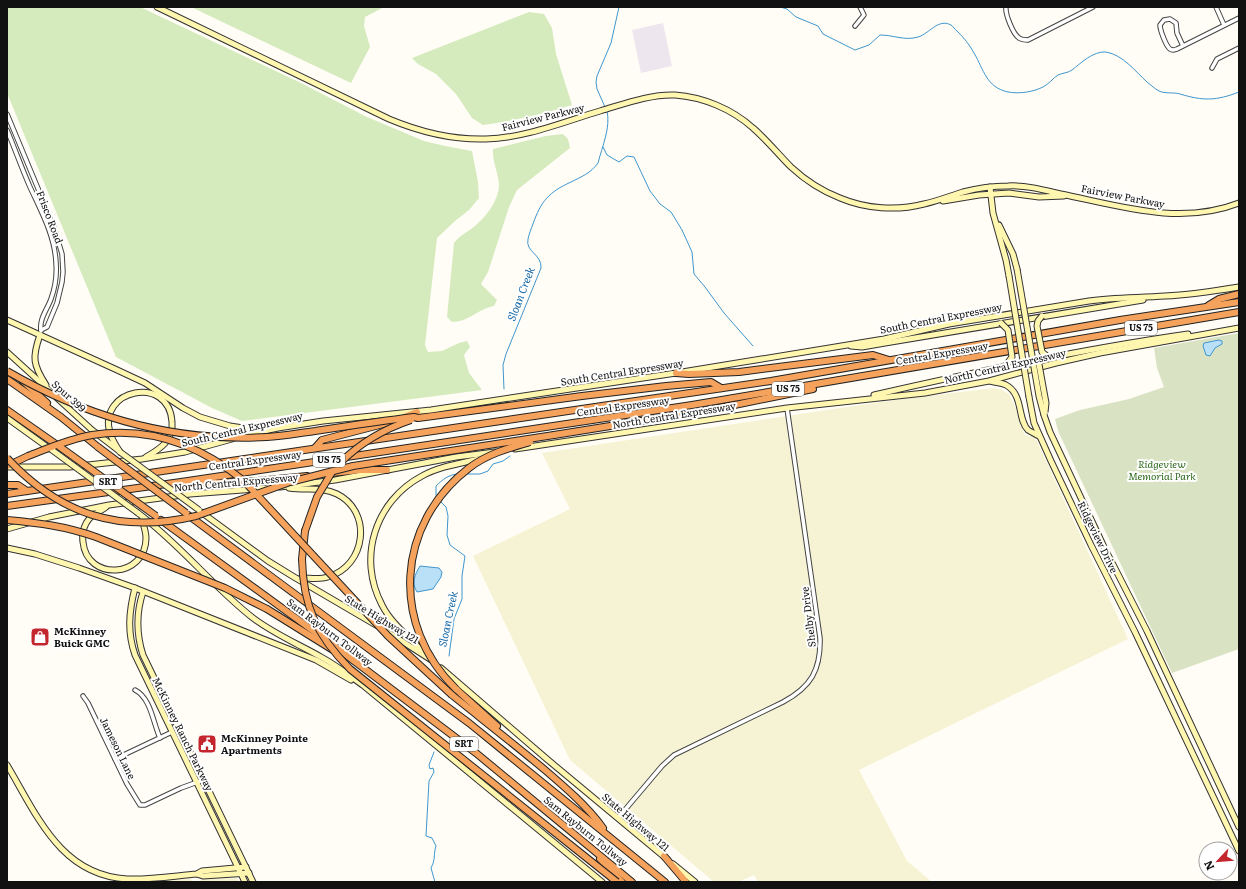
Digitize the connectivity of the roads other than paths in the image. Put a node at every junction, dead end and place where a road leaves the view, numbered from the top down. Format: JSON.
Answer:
{"nodes":[{"id":1,"x":157,"y":7,"type":"edge"},
{"id":2,"x":860,"y":7,"type":"edge"},
{"id":3,"x":1006,"y":7,"type":"edge"},
{"id":4,"x":1093,"y":7,"type":"edge"},
{"id":5,"x":1216,"y":7,"type":"edge"},
{"id":6,"x":1239,"y":18,"type":"edge"},
{"id":7,"x":1224,"y":25,"type":"junction"},
{"id":8,"x":855,"y":26,"type":"dead end"},
{"id":9,"x":1182,"y":46,"type":"junction"},
{"id":10,"x":1239,"y":48,"type":"edge"},
{"id":11,"x":1212,"y":68,"type":"dead end"},
{"id":12,"x":7,"y":114,"type":"edge"},
{"id":13,"x":7,"y":130,"type":"edge"},
{"id":14,"x":18,"y":139,"type":"junction"},
{"id":15,"x":11,"y":141,"type":"junction"},
{"id":16,"x":990,"y":187,"type":"junction"},
{"id":17,"x":991,"y":194,"type":"junction"},
{"id":18,"x":1075,"y":196,"type":"junction"},
{"id":19,"x":924,"y":204,"type":"junction"},
{"id":20,"x":1239,"y":204,"type":"edge"},
{"id":21,"x":993,"y":213,"type":"junction"},
{"id":22,"x":58,"y":239,"type":"junction"},
{"id":23,"x":52,"y":240,"type":"junction"},
{"id":24,"x":1239,"y":287,"type":"edge"},
{"id":25,"x":1239,"y":294,"type":"edge"},
{"id":26,"x":1166,"y":296,"type":"junction"},
{"id":27,"x":1239,"y":302,"type":"edge"},
{"id":28,"x":1207,"y":307,"type":"junction"},
{"id":29,"x":1239,"y":312,"type":"edge"},
{"id":30,"x":1042,"y":316,"type":"junction"},
{"id":31,"x":1026,"y":319,"type":"junction"},
{"id":32,"x":7,"y":320,"type":"edge"},
{"id":33,"x":1017,"y":320,"type":"junction"},
{"id":34,"x":1001,"y":323,"type":"junction"},
{"id":35,"x":1239,"y":328,"type":"edge"},
{"id":36,"x":1214,"y":332,"type":"junction"},
{"id":37,"x":40,"y":333,"type":"junction"},
{"id":38,"x":839,"y":346,"type":"junction"},
{"id":39,"x":7,"y":352,"type":"edge"},
{"id":40,"x":1048,"y":357,"type":"junction"},
{"id":41,"x":889,"y":360,"type":"junction"},
{"id":42,"x":1035,"y":360,"type":"junction"},
{"id":43,"x":1023,"y":362,"type":"junction"},
{"id":44,"x":1006,"y":366,"type":"junction"},
{"id":45,"x":7,"y":367,"type":"edge"},
{"id":46,"x":7,"y":371,"type":"edge"},
{"id":47,"x":676,"y":373,"type":"junction"},
{"id":48,"x":885,"y":373,"type":"junction"},
{"id":49,"x":7,"y":379,"type":"edge"},
{"id":50,"x":989,"y":381,"type":"junction"},
{"id":51,"x":721,"y":388,"type":"junction"},
{"id":52,"x":51,"y":392,"type":"junction"},
{"id":53,"x":858,"y":399,"type":"junction"},
{"id":54,"x":786,"y":408,"type":"junction"},
{"id":55,"x":7,"y":410,"type":"edge"},
{"id":56,"x":418,"y":415,"type":"junction"},
{"id":57,"x":61,"y":417,"type":"junction"},
{"id":58,"x":7,"y":418,"type":"edge"},
{"id":59,"x":278,"y":428,"type":"junction"},
{"id":60,"x":554,"y":435,"type":"junction"},
{"id":61,"x":1039,"y":436,"type":"junction"},
{"id":62,"x":113,"y":444,"type":"junction"},
{"id":63,"x":315,"y":448,"type":"junction"},
{"id":64,"x":515,"y":449,"type":"junction"},
{"id":65,"x":120,"y":452,"type":"joint"},
{"id":66,"x":7,"y":458,"type":"edge"},
{"id":67,"x":142,"y":459,"type":"junction"},
{"id":68,"x":7,"y":467,"type":"edge"},
{"id":69,"x":387,"y":470,"type":"junction"},
{"id":70,"x":181,"y":482,"type":"junction"},
{"id":71,"x":7,"y":485,"type":"edge"},
{"id":72,"x":286,"y":487,"type":"junction"},
{"id":73,"x":27,"y":490,"type":"junction"},
{"id":74,"x":7,"y":494,"type":"edge"},
{"id":75,"x":1079,"y":495,"type":"junction"},
{"id":76,"x":1069,"y":500,"type":"junction"},
{"id":77,"x":109,"y":505,"type":"junction"},
{"id":78,"x":7,"y":506,"type":"edge"},
{"id":79,"x":143,"y":518,"type":"junction"},
{"id":80,"x":7,"y":520,"type":"edge"},
{"id":81,"x":7,"y":529,"type":"edge"},
{"id":82,"x":7,"y":548,"type":"edge"},
{"id":83,"x":294,"y":577,"type":"junction"},
{"id":84,"x":135,"y":588,"type":"junction"},
{"id":85,"x":143,"y":592,"type":"junction"},
{"id":86,"x":131,"y":641,"type":"junction"},
{"id":87,"x":427,"y":657,"type":"junction"},
{"id":88,"x":145,"y":659,"type":"junction"},
{"id":89,"x":360,"y":666,"type":"junction"},
{"id":90,"x":1171,"y":683,"type":"junction"},
{"id":91,"x":1161,"y":687,"type":"junction"},
{"id":92,"x":135,"y":690,"type":"dead end"},
{"id":93,"x":83,"y":696,"type":"dead end"},
{"id":94,"x":381,"y":700,"type":"junction"},
{"id":95,"x":172,"y":732,"type":"junction"},
{"id":96,"x":160,"y":738,"type":"junction"},
{"id":97,"x":513,"y":743,"type":"junction"},
{"id":98,"x":115,"y":759,"type":"junction"},
{"id":99,"x":7,"y":765,"type":"edge"},
{"id":100,"x":203,"y":780,"type":"junction"},
{"id":101,"x":196,"y":782,"type":"junction"},
{"id":102,"x":618,"y":818,"type":"junction"},
{"id":103,"x":1239,"y":827,"type":"edge"},
{"id":104,"x":609,"y":836,"type":"junction"},
{"id":105,"x":590,"y":847,"type":"junction"},
{"id":106,"x":1239,"y":851,"type":"edge"},
{"id":107,"x":664,"y":856,"type":"junction"},
{"id":108,"x":246,"y":867,"type":"junction"},
{"id":109,"x":238,"y":868,"type":"junction"},
{"id":110,"x":249,"y":873,"type":"junction"},
{"id":111,"x":197,"y":874,"type":"junction"},
{"id":112,"x":240,"y":874,"type":"junction"},
{"id":113,"x":245,"y":882,"type":"edge"},
{"id":114,"x":253,"y":882,"type":"edge"},
{"id":115,"x":602,"y":882,"type":"edge"},
{"id":116,"x":617,"y":882,"type":"edge"},
{"id":117,"x":622,"y":882,"type":"edge"},
{"id":118,"x":632,"y":882,"type":"edge"},
{"id":119,"x":665,"y":882,"type":"edge"},
{"id":120,"x":686,"y":882,"type":"edge"},
{"id":121,"x":695,"y":882,"type":"edge"}],
"edges":[{"from":1,"to":19,"type":"main road","name":"Fairview Parkway"},
{"from":2,"to":8,"type":"street"},
{"from":3,"to":4,"type":"street"},
{"from":5,"to":7,"type":"street"},
{"from":6,"to":7,"type":"street"},
{"from":7,"to":9,"type":"street"},
{"from":9,"to":9,"type":"street"},
{"from":10,"to":11,"type":"street"},
{"from":12,"to":14,"type":"street"},
{"from":13,"to":15,"type":"street","name":"Frisco Road"},
{"from":14,"to":15,"type":"street"},
{"from":14,"to":22,"type":"street"},
{"from":15,"to":23,"type":"street","name":"Frisco Road"},
{"from":16,"to":17,"type":"main road","name":"Ridgeview Drive"},
{"from":16,"to":18,"type":"main road","name":"Fairview Parkway"},
{"from":16,"to":19,"type":"main road","name":"Fairview Parkway"},
{"from":17,"to":18,"type":"main road","name":"Fairview Parkway"},
{"from":17,"to":19,"type":"main road","name":"Fairview Parkway"},
{"from":17,"to":21,"type":"main road","name":"Ridgeview Drive"},
{"from":18,"to":20,"type":"main road","name":"Fairview Parkway"},
{"from":21,"to":31,"type":"main road","name":"Ridgeview Drive","bridge":true},
{"from":21,"to":33,"type":"main road","name":"Ridgeview Drive","bridge":true},
{"from":22,"to":23,"type":"street"},
{"from":22,"to":37,"type":"street"},
{"from":23,"to":37,"type":"street","name":"Frisco Road"},
{"from":24,"to":26,"type":"main road","name":"South Central Expressway"},
{"from":25,"to":28,"type":"highway"},
{"from":26,"to":30,"type":"main road"},
{"from":26,"to":38,"type":"main road","name":"South Central Expressway"},
{"from":27,"to":28,"type":"highway","name":"Central Expressway","number":"US 75"},
{"from":28,"to":41,"type":"highway","name":"Central Expressway","number":"US 75"},
{"from":29,"to":48,"type":"highway","name":"Central Expressway","number":"US 75"},
{"from":30,"to":31,"type":"main road"},
{"from":30,"to":40,"type":"main road","bridge":true},
{"from":31,"to":33,"type":"main road","bridge":true},
{"from":31,"to":42,"type":"main road","name":"Ridgeview Drive","bridge":true},
{"from":32,"to":37,"type":"main road"},
{"from":33,"to":34,"type":"main road"},
{"from":33,"to":43,"type":"main road","name":"Ridgeview Drive","bridge":true},
{"from":34,"to":38,"type":"main road"},
{"from":34,"to":44,"type":"main road","bridge":true},
{"from":35,"to":36,"type":"main road","name":"North Central Expressway"},
{"from":36,"to":40,"type":"main road"},
{"from":36,"to":50,"type":"main road","name":"North Central Expressway"},
{"from":37,"to":52,"type":"main road"},
{"from":37,"to":59,"type":"main road"},
{"from":38,"to":47,"type":"main road","name":"South Central Expressway"},
{"from":39,"to":52,"type":"main road","name":"Spur 399"},
{"from":40,"to":42,"type":"main road","bridge":true},
{"from":41,"to":47,"type":"highway"},
{"from":41,"to":51,"type":"highway","name":"Central Expressway","number":"US 75"},
{"from":42,"to":43,"type":"main road","bridge":true},
{"from":42,"to":75,"type":"main road","name":"Ridgeview Drive","bridge":true},
{"from":43,"to":44,"type":"main road"},
{"from":43,"to":61,"type":"main road","name":"Ridgeview Drive","bridge":true},
{"from":44,"to":53,"type":"main road"},
{"from":45,"to":57,"type":"highway"},
{"from":46,"to":56,"type":"highway","bridge":true},
{"from":47,"to":56,"type":"main road","name":"South Central Expressway"},
{"from":48,"to":60,"type":"highway"},
{"from":48,"to":70,"type":"highway","name":"Central Expressway","number":"US 75"},
{"from":49,"to":57,"type":"highway"},
{"from":50,"to":53,"type":"main road","name":"North Central Expressway"},
{"from":50,"to":61,"type":"main road"},
{"from":51,"to":56,"type":"highway"},
{"from":51,"to":63,"type":"highway","name":"Central Expressway","number":"US 75"},
{"from":52,"to":62,"type":"main road","name":"Spur 399"},
{"from":53,"to":54,"type":"main road","name":"North Central Expressway"},
{"from":54,"to":64,"type":"main road","name":"North Central Expressway"},
{"from":54,"to":102,"type":"street","name":"Shelby Drive"},
{"from":55,"to":89,"type":"highway","name":"Sam Rayburn Tollway","number":"SRT","bridge":true},
{"from":56,"to":59,"type":"main road","name":"South Central Expressway"},
{"from":56,"to":63,"type":"highway"},
{"from":56,"to":116,"type":"highway","bridge":true},
{"from":57,"to":104,"type":"highway","name":"Sam Rayburn Tollway","number":"SRT","bridge":true},
{"from":58,"to":79,"type":"main road","bridge":true},
{"from":59,"to":67,"type":"main road","name":"South Central Expressway"},
{"from":60,"to":66,"type":"highway","bridge":true},
{"from":60,"to":97,"type":"highway","bridge":true},
{"from":61,"to":76,"type":"main road","name":"Ridgeview Drive"},
{"from":62,"to":65,"type":"main road","name":"Spur 399"},
{"from":62,"to":67,"type":"main road"},
{"from":63,"to":73,"type":"highway","name":"Central Expressway","number":"US 75"},
{"from":64,"to":69,"type":"main road","name":"North Central Expressway"},
{"from":64,"to":87,"type":"main road"},
{"from":65,"to":83,"type":"main road","name":"State Highway 121","bridge":true},
{"from":67,"to":68,"type":"main road","name":"South Central Expressway"},
{"from":68,"to":97,"type":"highway","bridge":true},
{"from":69,"to":70,"type":"highway"},
{"from":69,"to":72,"type":"main road","name":"North Central Expressway"},
{"from":70,"to":78,"type":"highway","name":"Central Expressway","number":"US 75"},
{"from":71,"to":73,"type":"highway"},
{"from":72,"to":77,"type":"main road","name":"North Central Expressway"},
{"from":72,"to":83,"type":"main road"},
{"from":73,"to":74,"type":"highway","name":"Central Expressway","number":"US 75"},
{"from":75,"to":76,"type":"main road"},
{"from":75,"to":90,"type":"main road","name":"Ridgeview Drive"},
{"from":76,"to":91,"type":"main road","name":"Ridgeview Drive"},
{"from":77,"to":79,"type":"main road"},
{"from":77,"to":81,"type":"main road"},
{"from":79,"to":94,"type":"main road"},
{"from":80,"to":89,"type":"highway","bridge":true},
{"from":82,"to":84,"type":"main road"},
{"from":83,"to":87,"type":"main road","name":"State Highway 121"},
{"from":84,"to":85,"type":"main road"},
{"from":84,"to":86,"type":"main road","name":"McKinney Ranch Parkway"},
{"from":85,"to":88,"type":"main road","name":"McKinney Ranch Parkway"},
{"from":85,"to":94,"type":"main road"},
{"from":86,"to":88,"type":"main road"},
{"from":86,"to":95,"type":"main road","name":"McKinney Ranch Parkway"},
{"from":87,"to":102,"type":"main road","name":"State Highway 121"},
{"from":88,"to":100,"type":"main road","name":"McKinney Ranch Parkway"},
{"from":89,"to":105,"type":"highway","name":"Sam Rayburn Tollway","number":"SRT"},
{"from":90,"to":91,"type":"main road"},
{"from":90,"to":103,"type":"main road","name":"Ridgeview Drive"},
{"from":91,"to":106,"type":"main road","name":"Ridgeview Drive"},
{"from":92,"to":96,"type":"street"},
{"from":93,"to":98,"type":"street","name":"Jameson Lane"},
{"from":94,"to":115,"type":"main road"},
{"from":95,"to":96,"type":"street"},
{"from":95,"to":101,"type":"main road","name":"McKinney Ranch Parkway"},
{"from":96,"to":98,"type":"street"},
{"from":97,"to":104,"type":"highway"},
{"from":98,"to":101,"type":"street","name":"Jameson Lane"},
{"from":99,"to":111,"type":"main road"},
{"from":100,"to":101,"type":"street"},
{"from":100,"to":108,"type":"main road","name":"McKinney Ranch Parkway"},
{"from":101,"to":109,"type":"main road","name":"McKinney Ranch Parkway"},
{"from":102,"to":107,"type":"main road","name":"State Highway 121"},
{"from":104,"to":119,"type":"highway","name":"Sam Rayburn Tollway","number":"SRT"},
{"from":105,"to":117,"type":"highway"},
{"from":105,"to":118,"type":"highway","name":"Sam Rayburn Tollway","number":"SRT"},
{"from":107,"to":120,"type":"highway"},
{"from":107,"to":121,"type":"main road","name":"State Highway 121"},
{"from":108,"to":109,"type":"main road"},
{"from":108,"to":110,"type":"main road","name":"McKinney Ranch Parkway"},
{"from":109,"to":111,"type":"main road"},
{"from":109,"to":112,"type":"main road","name":"McKinney Ranch Parkway"},
{"from":110,"to":112,"type":"main road"},
{"from":110,"to":114,"type":"main road","name":"McKinney Ranch Parkway"},
{"from":111,"to":112,"type":"main road"},
{"from":112,"to":113,"type":"main road","name":"McKinney Ranch Parkway"}]}
